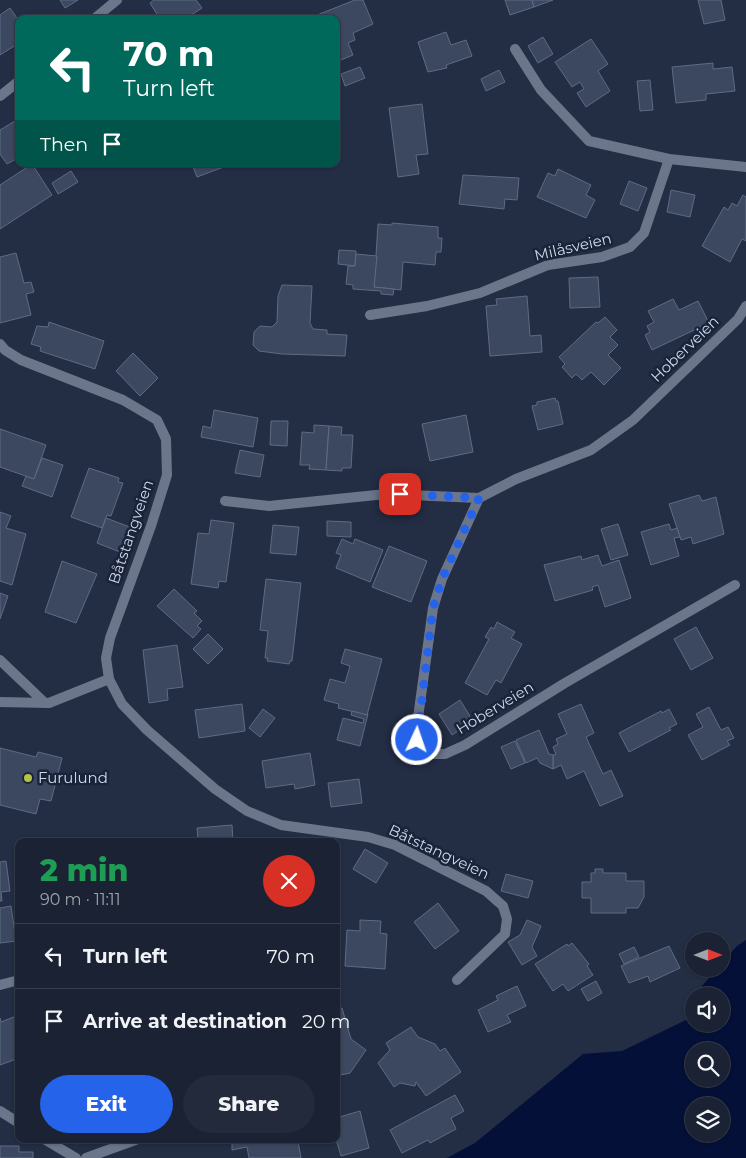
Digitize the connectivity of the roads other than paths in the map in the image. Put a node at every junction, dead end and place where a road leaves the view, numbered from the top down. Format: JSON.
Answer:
{"nodes":[{"id":1,"x":117,"y":0,"type":"edge"},
{"id":2,"x":99,"y":15,"type":"edge"},
{"id":3,"x":515,"y":50,"type":"dead end"},
{"id":4,"x":15,"y":84,"type":"edge"},
{"id":5,"x":0,"y":96,"type":"edge"},
{"id":6,"x":669,"y":159,"type":"junction"},
{"id":7,"x":746,"y":166,"type":"edge"},
{"id":8,"x":746,"y":306,"type":"edge"},
{"id":9,"x":370,"y":315,"type":"dead end"},
{"id":10,"x":0,"y":344,"type":"edge"},
{"id":11,"x":479,"y":498,"type":"junction"},
{"id":12,"x":225,"y":501,"type":"dead end"},
{"id":13,"x":735,"y":585,"type":"dead end"},
{"id":14,"x":0,"y":660,"type":"edge"},
{"id":15,"x":109,"y":679,"type":"junction"},
{"id":16,"x":0,"y":702,"type":"edge"},
{"id":17,"x":44,"y":703,"type":"junction"},
{"id":18,"x":457,"y":980,"type":"dead end"},
{"id":19,"x":15,"y":981,"type":"edge"},
{"id":20,"x":0,"y":985,"type":"edge"},
{"id":21,"x":0,"y":1111,"type":"edge"},
{"id":22,"x":15,"y":1120,"type":"edge"},
{"id":23,"x":51,"y":1143,"type":"edge"},
{"id":24,"x":127,"y":1143,"type":"edge"},
{"id":25,"x":76,"y":1158,"type":"edge"},
{"id":26,"x":86,"y":1158,"type":"edge"}],
"edges":[{"from":1,"to":2,"type":"street"},
{"from":3,"to":6,"type":"street"},
{"from":4,"to":5,"type":"street"},
{"from":6,"to":7,"type":"street"},
{"from":6,"to":9,"type":"street","name":"Milåsveien"},
{"from":8,"to":11,"type":"street","name":"Hoberveien"},
{"from":10,"to":15,"type":"street","name":"Båtstangveien"},
{"from":11,"to":12,"type":"street"},
{"from":11,"to":13,"type":"street","name":"Hoberveien"},
{"from":14,"to":17,"type":"street"},
{"from":15,"to":17,"type":"street"},
{"from":15,"to":18,"type":"street","name":"Båtstangveien"},
{"from":16,"to":17,"type":"street"},
{"from":19,"to":20,"type":"street"},
{"from":21,"to":22,"type":"street"},
{"from":23,"to":25,"type":"street"},
{"from":24,"to":26,"type":"street"}]}
